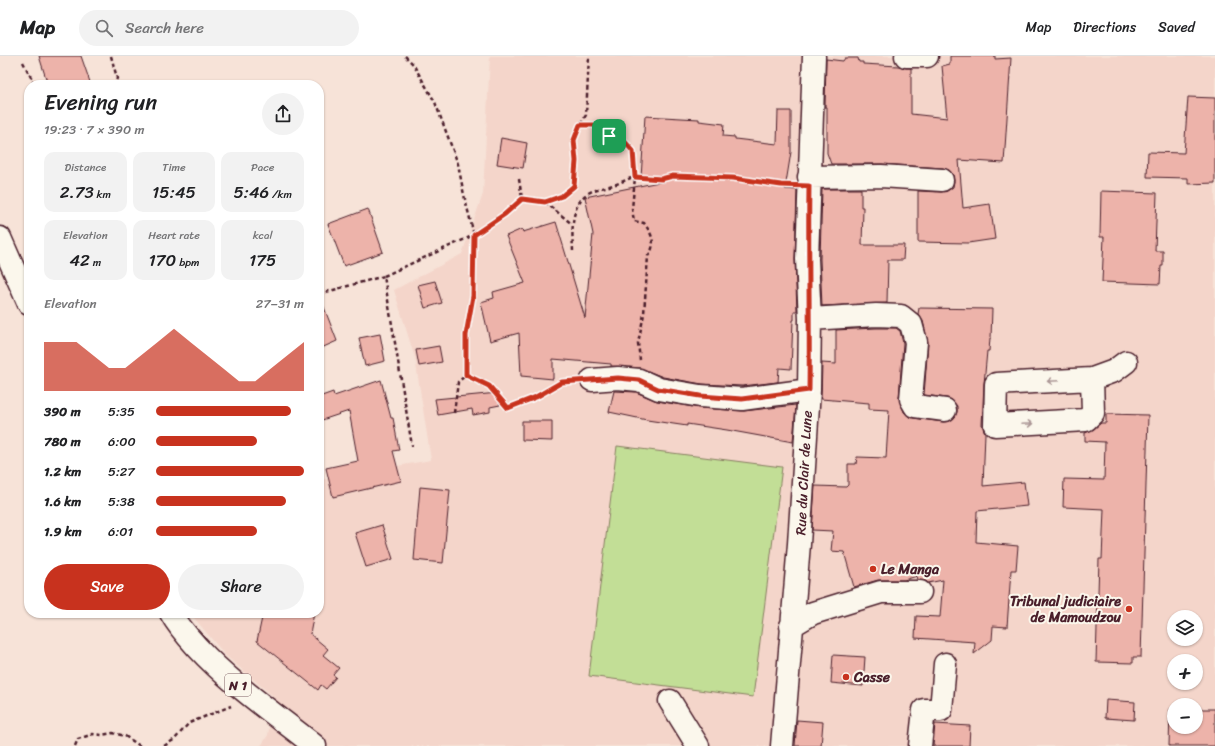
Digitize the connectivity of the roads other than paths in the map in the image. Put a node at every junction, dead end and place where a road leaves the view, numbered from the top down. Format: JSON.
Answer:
{"nodes":[{"id":1,"x":814,"y":56,"type":"edge"},
{"id":2,"x":906,"y":56,"type":"edge"},
{"id":3,"x":927,"y":56,"type":"edge"},
{"id":4,"x":942,"y":180,"type":"dead end"},
{"id":5,"x":809,"y":181,"type":"junction"},
{"id":6,"x":0,"y":238,"type":"edge"},
{"id":7,"x":24,"y":293,"type":"edge"},
{"id":8,"x":810,"y":319,"type":"junction"},
{"id":9,"x":1126,"y":362,"type":"dead end"},
{"id":10,"x":1092,"y":379,"type":"dead end"},
{"id":11,"x":592,"y":380,"type":"road end"},
{"id":12,"x":809,"y":390,"type":"junction"},
{"id":13,"x":945,"y":410,"type":"dead end"},
{"id":14,"x":920,"y":592,"type":"dead end"},
{"id":15,"x":174,"y":618,"type":"edge"},
{"id":16,"x":791,"y":626,"type":"junction"},
{"id":17,"x":945,"y":664,"type":"dead end"},
{"id":18,"x":670,"y":701,"type":"dead end"},
{"id":19,"x":316,"y":746,"type":"edge"},
{"id":20,"x":698,"y":746,"type":"edge"},
{"id":21,"x":782,"y":746,"type":"edge"},
{"id":22,"x":920,"y":746,"type":"edge"}],
"edges":[{"from":1,"to":5,"type":"street","name":"Rue du Clair de Lune"},
{"from":2,"to":3,"type":"street"},
{"from":4,"to":5,"type":"street"},
{"from":5,"to":8,"type":"street","name":"Rue du Clair de Lune"},
{"from":6,"to":7,"type":"street"},
{"from":8,"to":12,"type":"street","name":"Rue du Clair de Lune"},
{"from":8,"to":13,"type":"street"},
{"from":9,"to":10,"type":"street"},
{"from":11,"to":12,"type":"street"},
{"from":12,"to":16,"type":"street","name":"Rue du Clair de Lune"},
{"from":14,"to":16,"type":"street"},
{"from":15,"to":19,"type":"street","number":"N 1"},
{"from":16,"to":21,"type":"street","name":"Rue du Clair de Lune"},
{"from":17,"to":22,"type":"street"},
{"from":18,"to":20,"type":"street"}]}
